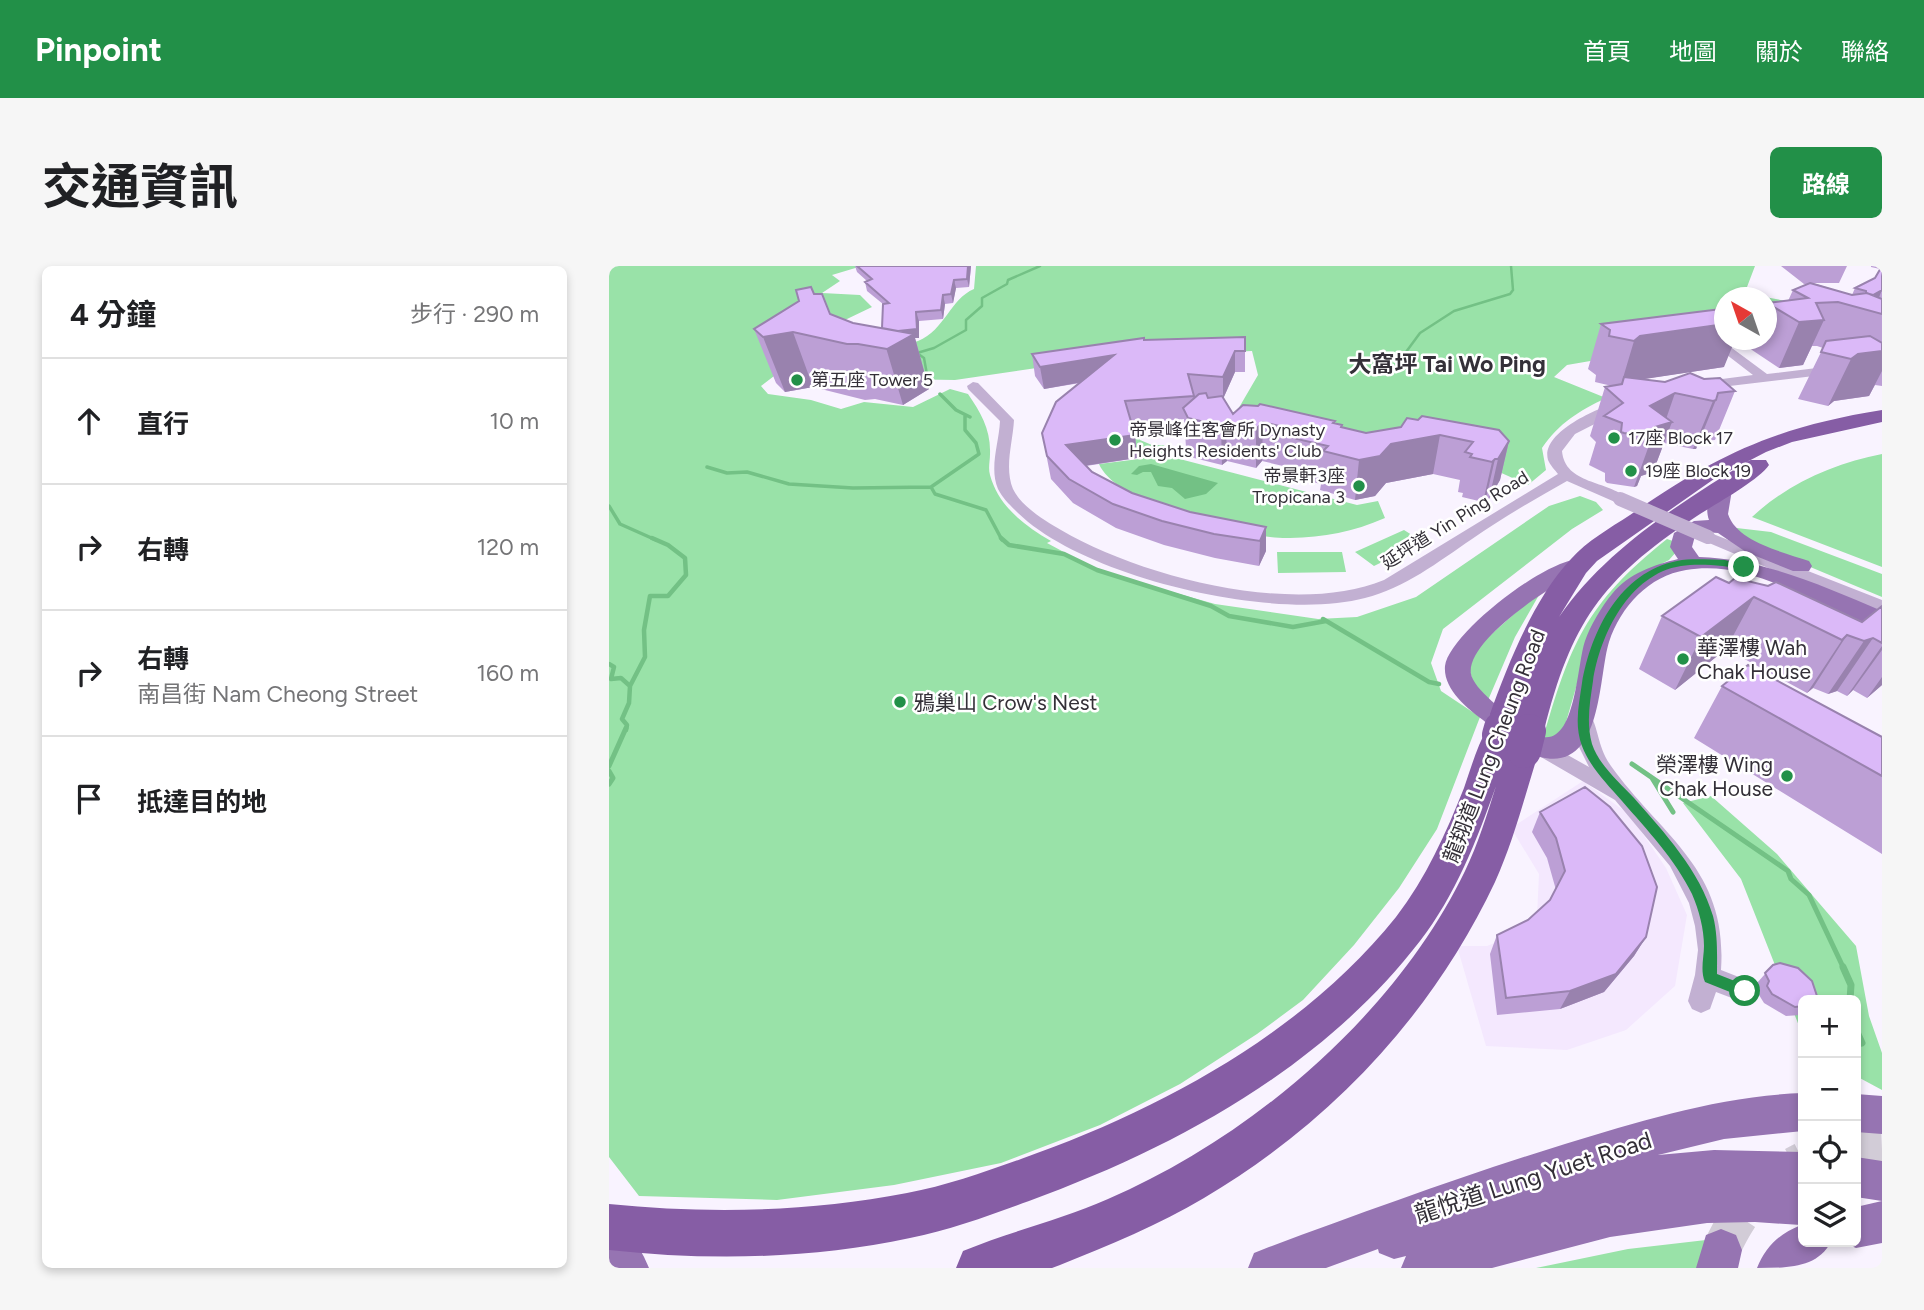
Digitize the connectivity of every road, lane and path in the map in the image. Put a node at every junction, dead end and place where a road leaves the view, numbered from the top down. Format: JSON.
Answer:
{"nodes":[{"id":1,"x":1709,"y":336,"type":"edge"},
{"id":2,"x":1882,"y":364,"type":"edge"},
{"id":3,"x":1764,"y":378,"type":"junction"},
{"id":4,"x":973,"y":386,"type":"dead end"},
{"id":5,"x":1677,"y":389,"type":"edge"},
{"id":6,"x":1639,"y":398,"type":"edge"},
{"id":7,"x":1882,"y":416,"type":"edge"},
{"id":8,"x":1882,"y":426,"type":"edge"},
{"id":9,"x":1567,"y":475,"type":"junction"},
{"id":10,"x":1722,"y":490,"type":"junction"},
{"id":11,"x":1716,"y":533,"type":"junction"},
{"id":12,"x":1692,"y":562,"type":"junction"},
{"id":13,"x":1580,"y":564,"type":"junction"},
{"id":14,"x":1838,"y":591,"type":"junction"},
{"id":15,"x":1882,"y":600,"type":"edge"},
{"id":16,"x":1882,"y":606,"type":"edge"},
{"id":17,"x":1882,"y":613,"type":"edge"},
{"id":18,"x":1882,"y":620,"type":"edge"},
{"id":19,"x":1582,"y":717,"type":"junction"},
{"id":20,"x":1520,"y":736,"type":"junction"},
{"id":21,"x":1626,"y":798,"type":"junction"},
{"id":22,"x":1745,"y":991,"type":"dead end"},
{"id":23,"x":1798,"y":1112,"type":"edge"},
{"id":24,"x":1861,"y":1113,"type":"edge"},
{"id":25,"x":1882,"y":1115,"type":"edge"},
{"id":26,"x":1798,"y":1172,"type":"edge"},
{"id":27,"x":1861,"y":1178,"type":"edge"},
{"id":28,"x":1882,"y":1181,"type":"edge"},
{"id":29,"x":1798,"y":1205,"type":"edge"},
{"id":30,"x":1861,"y":1214,"type":"edge"},
{"id":31,"x":1882,"y":1220,"type":"edge"},
{"id":32,"x":1861,"y":1226,"type":"edge"},
{"id":33,"x":609,"y":1227,"type":"edge"},
{"id":34,"x":609,"y":1243,"type":"edge"},
{"id":35,"x":1800,"y":1247,"type":"edge"},
{"id":36,"x":628,"y":1268,"type":"edge"},
{"id":37,"x":980,"y":1268,"type":"edge"},
{"id":38,"x":1269,"y":1268,"type":"edge"},
{"id":39,"x":1276,"y":1268,"type":"edge"},
{"id":40,"x":1422,"y":1268,"type":"edge"},
{"id":41,"x":1778,"y":1268,"type":"edge"}],
"edges":[{"from":1,"to":3,"type":"street"},
{"from":2,"to":3,"type":"street"},
{"from":3,"to":5,"type":"street"},
{"from":4,"to":9,"type":"street","name":"延坪道 Yin Ping Road"},
{"from":6,"to":9,"type":"street"},
{"from":7,"to":13,"type":"highway","name":"龍翔道 Lung Cheung Road"},
{"from":8,"to":10,"type":"highway","name":"龍翔道 Lung Cheung Road"},
{"from":9,"to":11,"type":"street","bridge":true},
{"from":10,"to":11,"type":"main road"},
{"from":10,"to":20,"type":"highway","name":"龍翔道 Lung Cheung Road"},
{"from":11,"to":12,"type":"main road"},
{"from":11,"to":14,"type":"street"},
{"from":11,"to":15,"type":"main road"},
{"from":12,"to":18,"type":"main road"},
{"from":12,"to":19,"type":"main road"},
{"from":13,"to":20,"type":"highway","name":"龍翔道 Lung Cheung Road"},
{"from":13,"to":20,"type":"main road"},
{"from":14,"to":16,"type":"street"},
{"from":14,"to":17,"type":"street"},
{"from":19,"to":20,"type":"main road"},
{"from":19,"to":21,"type":"street"},
{"from":20,"to":21,"type":"street"},
{"from":20,"to":33,"type":"highway","name":"龍翔道 Lung Cheung Road"},
{"from":20,"to":37,"type":"highway","name":"龍翔道 Lung Cheung Road"},
{"from":21,"to":22,"type":"street"},
{"from":23,"to":38,"type":"main road","name":"龍悅道 Lung Yuet Road"},
{"from":24,"to":25,"type":"main road"},
{"from":26,"to":39,"type":"main road"},
{"from":27,"to":28,"type":"main road"},
{"from":29,"to":40,"type":"main road"},
{"from":30,"to":31,"type":"main road"},
{"from":31,"to":32,"type":"main road"},
{"from":34,"to":36,"type":"main road"},
{"from":35,"to":41,"type":"main road"}]}
